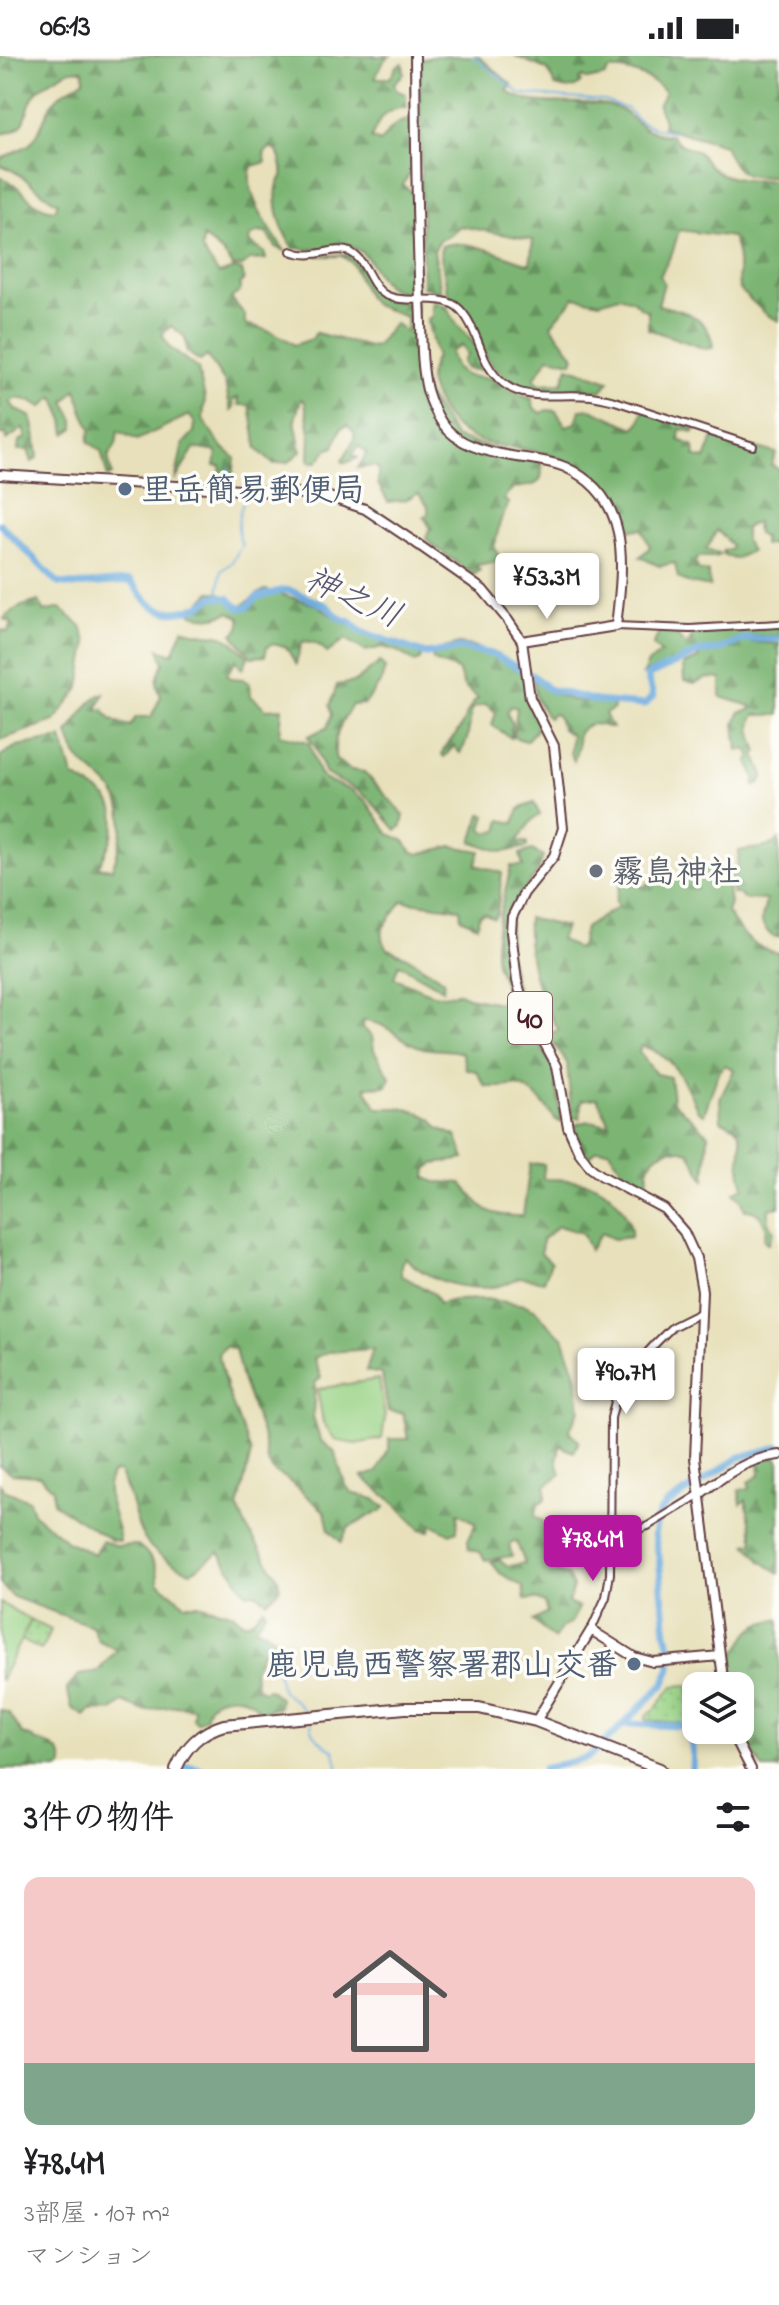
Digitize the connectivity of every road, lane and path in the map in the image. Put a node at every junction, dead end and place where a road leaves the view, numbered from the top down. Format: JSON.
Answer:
{"nodes":[{"id":1,"x":415,"y":56,"type":"edge"},
{"id":2,"x":291,"y":251,"type":"dead end"},
{"id":3,"x":420,"y":301,"type":"junction"},
{"id":4,"x":753,"y":446,"type":"dead end"},
{"id":5,"x":0,"y":475,"type":"edge"},
{"id":6,"x":779,"y":624,"type":"edge"},
{"id":7,"x":616,"y":626,"type":"junction"},
{"id":8,"x":522,"y":641,"type":"junction"},
{"id":9,"x":700,"y":1313,"type":"junction"},
{"id":10,"x":779,"y":1455,"type":"edge"},
{"id":11,"x":699,"y":1485,"type":"junction"},
{"id":12,"x":610,"y":1539,"type":"junction"},
{"id":13,"x":591,"y":1630,"type":"junction"},
{"id":14,"x":720,"y":1656,"type":"junction"},
{"id":15,"x":722,"y":1672,"type":"edge"},
{"id":16,"x":536,"y":1721,"type":"junction"},
{"id":17,"x":738,"y":1744,"type":"edge"},
{"id":18,"x":176,"y":1769,"type":"edge"},
{"id":19,"x":660,"y":1769,"type":"edge"},
{"id":20,"x":751,"y":1769,"type":"edge"}],
"edges":[{"from":1,"to":3,"type":"main road"},
{"from":2,"to":3,"type":"street"},
{"from":3,"to":4,"type":"street"},
{"from":3,"to":7,"type":"main road"},
{"from":5,"to":8,"type":"main road","number":"40"},
{"from":6,"to":7,"type":"street"},
{"from":7,"to":8,"type":"main road"},
{"from":8,"to":9,"type":"main road","number":"40"},
{"from":9,"to":11,"type":"main road","number":"40"},
{"from":9,"to":12,"type":"street"},
{"from":10,"to":11,"type":"main road"},
{"from":11,"to":12,"type":"street"},
{"from":11,"to":14,"type":"main road","number":"40"},
{"from":12,"to":13,"type":"street"},
{"from":13,"to":14,"type":"main road"},
{"from":13,"to":16,"type":"main road"},
{"from":14,"to":15,"type":"main road","number":"40"},
{"from":16,"to":18,"type":"highway"},
{"from":16,"to":19,"type":"highway"},
{"from":17,"to":20,"type":"main road"}]}
